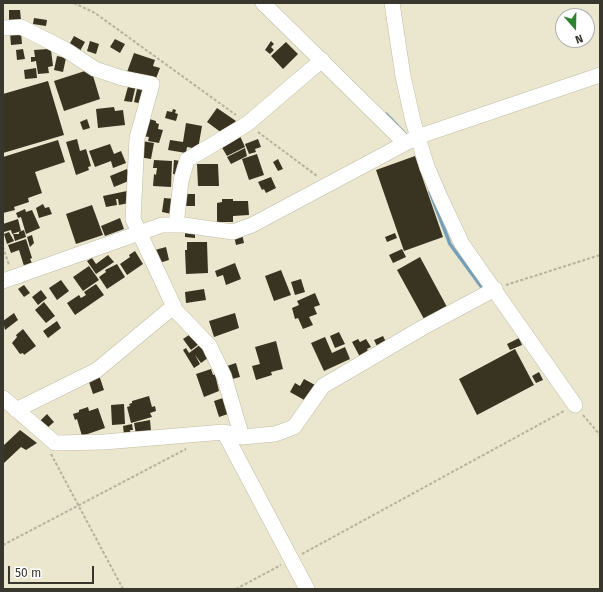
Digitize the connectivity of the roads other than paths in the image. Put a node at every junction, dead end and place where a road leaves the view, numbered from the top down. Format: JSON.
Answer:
{"nodes":[{"id":1,"x":263,"y":3,"type":"edge"},
{"id":2,"x":392,"y":3,"type":"edge"},
{"id":3,"x":3,"y":28,"type":"edge"},
{"id":4,"x":322,"y":60,"type":"junction"},
{"id":5,"x":600,"y":75,"type":"edge"},
{"id":6,"x":411,"y":140,"type":"junction"},
{"id":7,"x":176,"y":225,"type":"junction"},
{"id":8,"x":139,"y":232,"type":"junction"},
{"id":9,"x":8,"y":280,"type":"edge"},
{"id":10,"x":495,"y":289,"type":"junction"},
{"id":11,"x":174,"y":306,"type":"junction"},
{"id":12,"x":3,"y":398,"type":"edge"},
{"id":13,"x":575,"y":405,"type":"road end"},
{"id":14,"x":16,"y":410,"type":"junction"},
{"id":15,"x":224,"y":432,"type":"junction"},
{"id":16,"x":242,"y":437,"type":"junction"},
{"id":17,"x":307,"y":589,"type":"edge"}],
"edges":[{"from":1,"to":4,"type":"street"},
{"from":2,"to":6,"type":"street"},
{"from":3,"to":8,"type":"street"},
{"from":4,"to":6,"type":"street"},
{"from":4,"to":7,"type":"street"},
{"from":5,"to":6,"type":"street"},
{"from":6,"to":7,"type":"street"},
{"from":6,"to":10,"type":"street"},
{"from":7,"to":8,"type":"street"},
{"from":8,"to":9,"type":"street"},
{"from":8,"to":11,"type":"street"},
{"from":10,"to":13,"type":"street"},
{"from":10,"to":16,"type":"street"},
{"from":11,"to":14,"type":"street"},
{"from":11,"to":16,"type":"street"},
{"from":12,"to":14,"type":"street"},
{"from":14,"to":15,"type":"street"},
{"from":15,"to":16,"type":"street"},
{"from":15,"to":17,"type":"street"}]}
